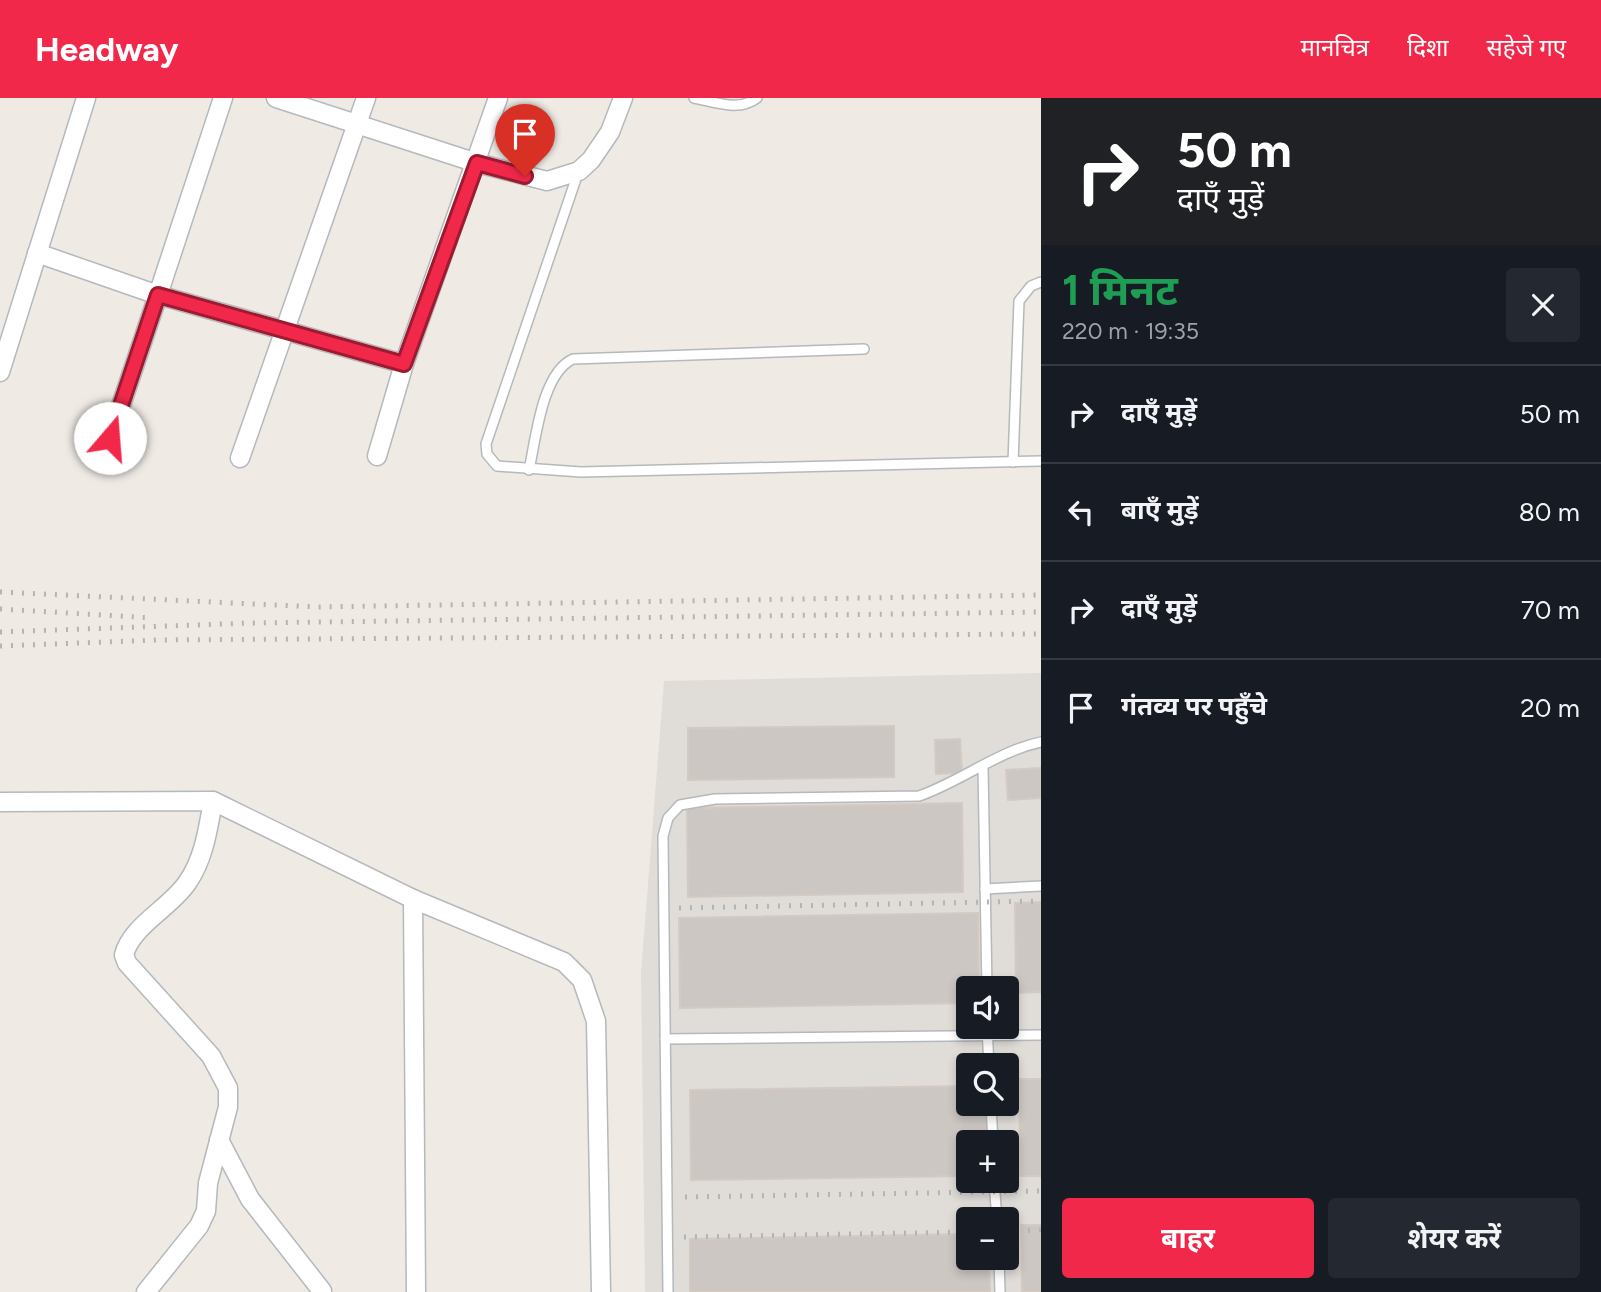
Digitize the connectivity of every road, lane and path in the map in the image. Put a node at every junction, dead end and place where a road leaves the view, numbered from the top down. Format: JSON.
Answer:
{"nodes":[{"id":1,"x":86,"y":98,"type":"edge"},
{"id":2,"x":223,"y":98,"type":"edge"},
{"id":3,"x":276,"y":98,"type":"edge"},
{"id":4,"x":366,"y":98,"type":"edge"},
{"id":5,"x":498,"y":98,"type":"edge"},
{"id":6,"x":623,"y":98,"type":"edge"},
{"id":7,"x":694,"y":98,"type":"edge"},
{"id":8,"x":757,"y":98,"type":"edge"},
{"id":9,"x":358,"y":124,"type":"junction"},
{"id":10,"x":484,"y":165,"type":"junction"},
{"id":11,"x":579,"y":171,"type":"junction"},
{"id":12,"x":37,"y":253,"type":"junction"},
{"id":13,"x":1041,"y":282,"type":"edge"},
{"id":14,"x":158,"y":295,"type":"junction"},
{"id":15,"x":283,"y":329,"type":"junction"},
{"id":16,"x":864,"y":349,"type":"dead end"},
{"id":17,"x":404,"y":364,"type":"junction"},
{"id":18,"x":0,"y":372,"type":"edge"},
{"id":19,"x":377,"y":456,"type":"dead end"},
{"id":20,"x":240,"y":458,"type":"dead end"},
{"id":21,"x":1041,"y":461,"type":"edge"},
{"id":22,"x":103,"y":462,"type":"dead end"},
{"id":23,"x":1013,"y":462,"type":"junction"},
{"id":24,"x":529,"y":470,"type":"junction"},
{"id":25,"x":1041,"y":742,"type":"edge"},
{"id":26,"x":984,"y":768,"type":"junction"},
{"id":27,"x":213,"y":801,"type":"junction"},
{"id":28,"x":0,"y":802,"type":"edge"},
{"id":29,"x":1041,"y":886,"type":"edge"},
{"id":30,"x":985,"y":889,"type":"junction"},
{"id":31,"x":413,"y":899,"type":"junction"},
{"id":32,"x":986,"y":976,"type":"edge"},
{"id":33,"x":956,"y":1033,"type":"edge"},
{"id":34,"x":1019,"y":1034,"type":"edge"},
{"id":35,"x":1041,"y":1035,"type":"edge"},
{"id":36,"x":665,"y":1039,"type":"junction"},
{"id":37,"x":219,"y":1140,"type":"junction"},
{"id":38,"x":999,"y":1270,"type":"edge"},
{"id":39,"x":146,"y":1292,"type":"edge"},
{"id":40,"x":322,"y":1292,"type":"edge"},
{"id":41,"x":416,"y":1292,"type":"edge"},
{"id":42,"x":601,"y":1292,"type":"edge"},
{"id":43,"x":668,"y":1292,"type":"edge"},
{"id":44,"x":1000,"y":1292,"type":"edge"}],
"edges":[{"from":1,"to":12,"type":"street"},
{"from":2,"to":14,"type":"street"},
{"from":3,"to":9,"type":"street"},
{"from":4,"to":9,"type":"street"},
{"from":5,"to":10,"type":"street"},
{"from":6,"to":11,"type":"street"},
{"from":7,"to":8,"type":"lane"},
{"from":9,"to":10,"type":"street"},
{"from":9,"to":15,"type":"street"},
{"from":10,"to":11,"type":"street"},
{"from":10,"to":17,"type":"street"},
{"from":11,"to":24,"type":"lane"},
{"from":12,"to":14,"type":"street"},
{"from":12,"to":18,"type":"street"},
{"from":13,"to":23,"type":"lane"},
{"from":14,"to":15,"type":"street"},
{"from":14,"to":22,"type":"street"},
{"from":15,"to":17,"type":"street"},
{"from":15,"to":20,"type":"street"},
{"from":16,"to":24,"type":"lane"},
{"from":17,"to":19,"type":"street"},
{"from":21,"to":23,"type":"lane"},
{"from":23,"to":24,"type":"lane"},
{"from":25,"to":26,"type":"lane"},
{"from":26,"to":30,"type":"lane"},
{"from":26,"to":36,"type":"lane"},
{"from":27,"to":28,"type":"street"},
{"from":27,"to":31,"type":"street"},
{"from":27,"to":37,"type":"street"},
{"from":29,"to":30,"type":"lane"},
{"from":30,"to":32,"type":"lane"},
{"from":31,"to":41,"type":"street"},
{"from":31,"to":42,"type":"street"},
{"from":33,"to":36,"type":"lane"},
{"from":34,"to":35,"type":"lane"},
{"from":36,"to":43,"type":"lane"},
{"from":37,"to":39,"type":"street"},
{"from":37,"to":40,"type":"street"},
{"from":38,"to":44,"type":"lane"}]}
